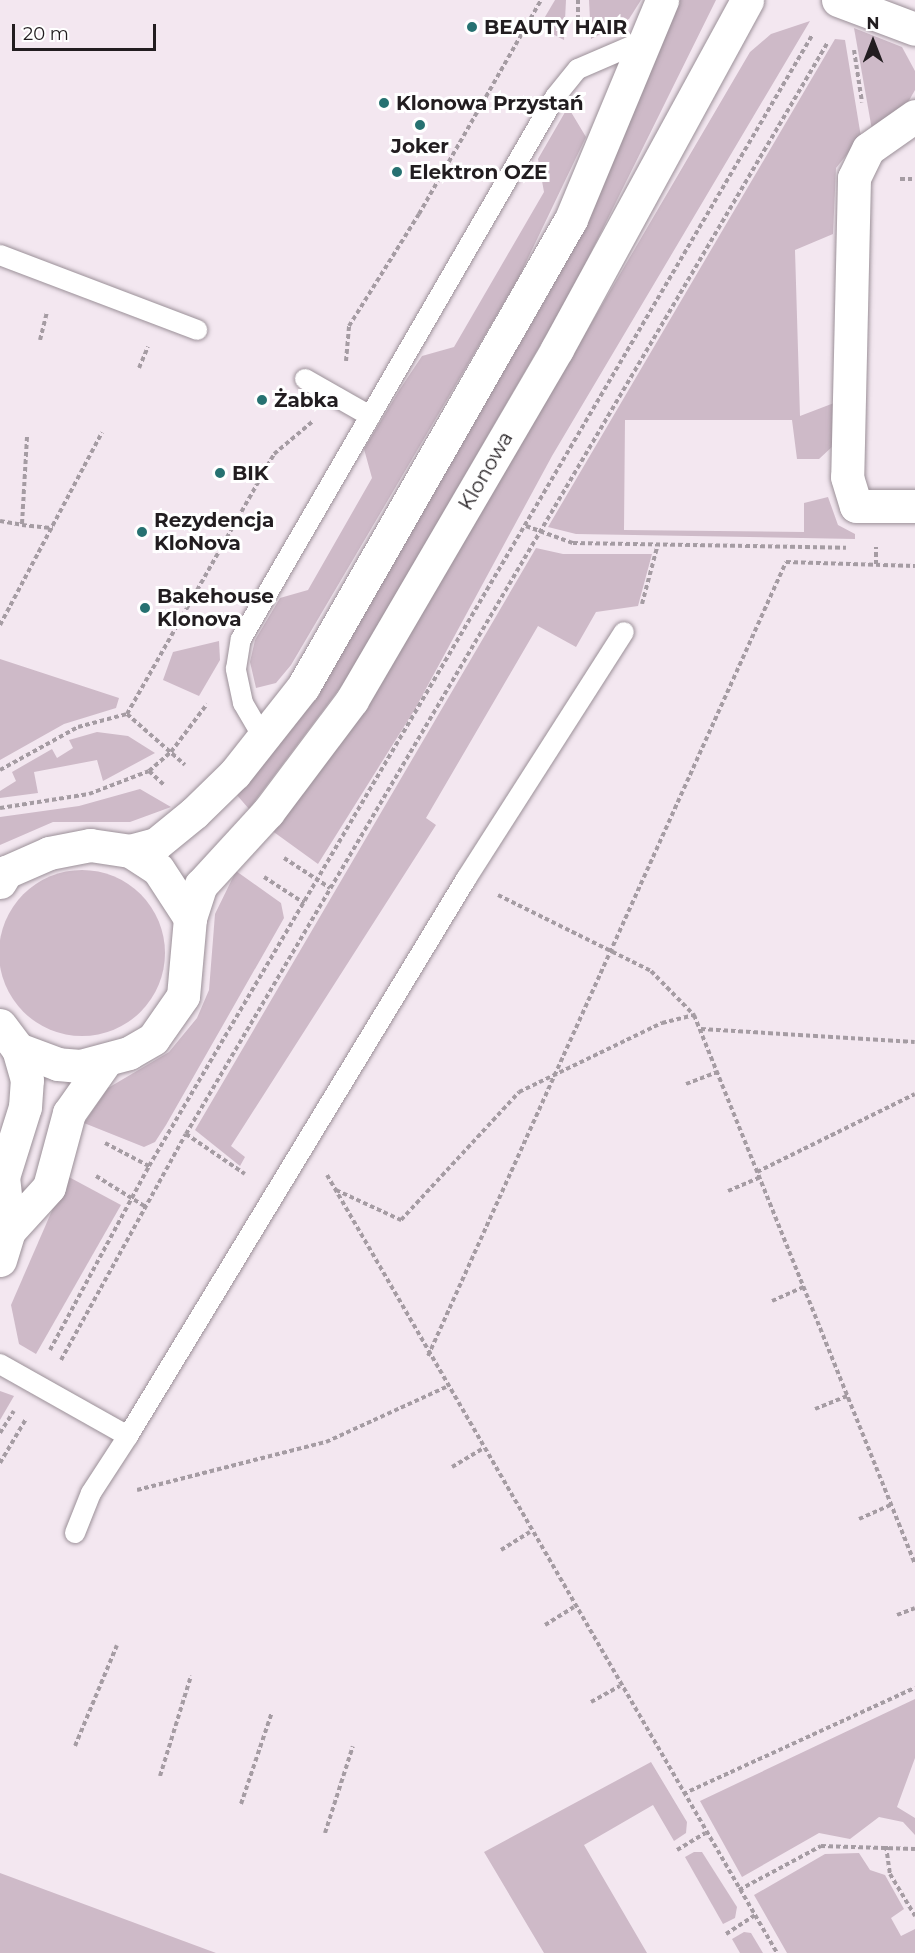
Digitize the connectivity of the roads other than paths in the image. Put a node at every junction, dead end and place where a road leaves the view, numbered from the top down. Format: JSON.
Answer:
{"nodes":[{"id":1,"x":662,"y":0,"type":"edge"},
{"id":2,"x":747,"y":0,"type":"edge"},
{"id":3,"x":837,"y":15,"type":"edge"},
{"id":4,"x":915,"y":29,"type":"edge"},
{"id":5,"x":644,"y":41,"type":"junction"},
{"id":6,"x":915,"y":116,"type":"edge"},
{"id":7,"x":0,"y":255,"type":"edge"},
{"id":8,"x":197,"y":330,"type":"dead end"},
{"id":9,"x":305,"y":379,"type":"dead end"},
{"id":10,"x":370,"y":416,"type":"junction"},
{"id":11,"x":915,"y":506,"type":"edge"},
{"id":12,"x":624,"y":632,"type":"road end"},
{"id":13,"x":264,"y":739,"type":"junction"},
{"id":14,"x":130,"y":851,"type":"junction"},
{"id":15,"x":2,"y":876,"type":"edge"},
{"id":16,"x":190,"y":918,"type":"junction"},
{"id":17,"x":9,"y":1037,"type":"edge"},
{"id":18,"x":105,"y":1062,"type":"junction"},
{"id":19,"x":4,"y":1245,"type":"edge"},
{"id":20,"x":0,"y":1364,"type":"edge"},
{"id":21,"x":128,"y":1436,"type":"junction"},
{"id":22,"x":75,"y":1533,"type":"dead end"}],
"edges":[{"from":1,"to":5,"type":"street"},
{"from":2,"to":16,"type":"street","name":"Klonowa"},
{"from":3,"to":4,"type":"street"},
{"from":5,"to":10,"type":"lane"},
{"from":5,"to":13,"type":"street"},
{"from":6,"to":11,"type":"street"},
{"from":7,"to":8,"type":"lane"},
{"from":9,"to":10,"type":"lane"},
{"from":10,"to":13,"type":"lane"},
{"from":12,"to":21,"type":"lane"},
{"from":13,"to":14,"type":"street"},
{"from":14,"to":15,"type":"street"},
{"from":14,"to":16,"type":"street"},
{"from":16,"to":18,"type":"street"},
{"from":17,"to":18,"type":"street"},
{"from":17,"to":19,"type":"street"},
{"from":18,"to":19,"type":"street"},
{"from":20,"to":21,"type":"lane"},
{"from":21,"to":22,"type":"lane"}]}
